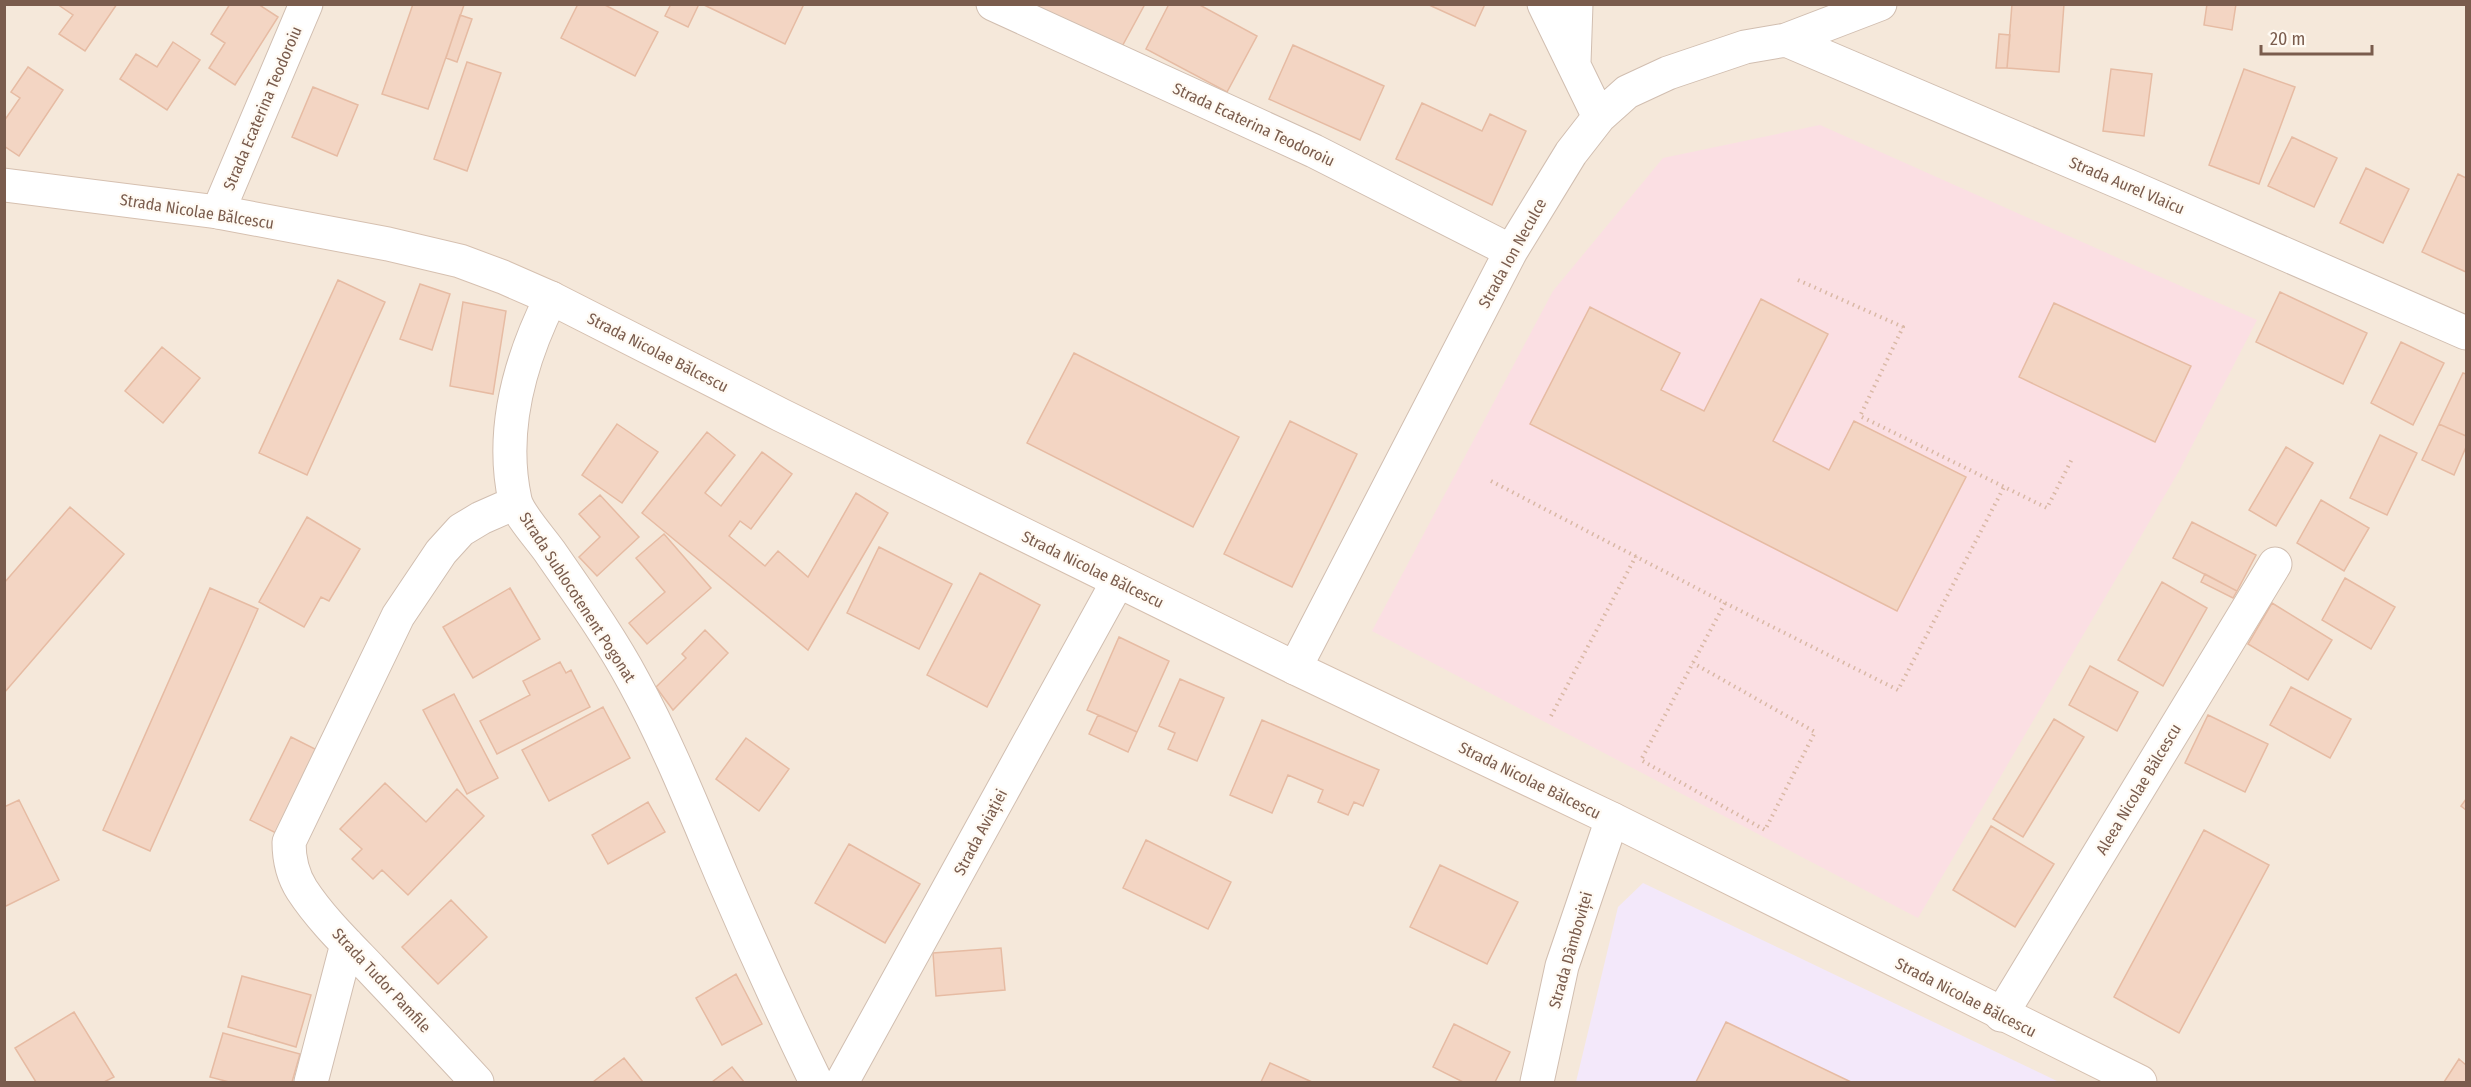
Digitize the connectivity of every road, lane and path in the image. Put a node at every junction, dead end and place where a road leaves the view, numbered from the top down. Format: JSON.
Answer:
{"nodes":[{"id":1,"x":306,"y":4,"type":"edge"},
{"id":2,"x":993,"y":4,"type":"edge"},
{"id":3,"x":1544,"y":4,"type":"edge"},
{"id":4,"x":1576,"y":4,"type":"edge"},
{"id":5,"x":1880,"y":4,"type":"edge"},
{"id":6,"x":1786,"y":40,"type":"junction"},
{"id":7,"x":1574,"y":68,"type":"junction"},
{"id":8,"x":1599,"y":117,"type":"junction"},
{"id":9,"x":4,"y":185,"type":"edge"},
{"id":10,"x":218,"y":212,"type":"junction"},
{"id":11,"x":1511,"y":251,"type":"junction"},
{"id":12,"x":1798,"y":280,"type":"dead end"},
{"id":13,"x":551,"y":298,"type":"junction"},
{"id":14,"x":2466,"y":333,"type":"edge"},
{"id":15,"x":2073,"y":457,"type":"dead end"},
{"id":16,"x":1491,"y":481,"type":"dead end"},
{"id":17,"x":2004,"y":487,"type":"junction"},
{"id":18,"x":515,"y":503,"type":"junction"},
{"id":19,"x":1636,"y":556,"type":"junction"},
{"id":20,"x":2275,"y":564,"type":"dead end"},
{"id":21,"x":1118,"y":581,"type":"junction"},
{"id":22,"x":1725,"y":603,"type":"junction"},
{"id":23,"x":1693,"y":663,"type":"junction"},
{"id":24,"x":1295,"y":668,"type":"junction"},
{"id":25,"x":1551,"y":716,"type":"dead end"},
{"id":26,"x":1612,"y":819,"type":"junction"},
{"id":27,"x":347,"y":944,"type":"junction"},
{"id":28,"x":2001,"y":1015,"type":"junction"},
{"id":29,"x":311,"y":1083,"type":"edge"},
{"id":30,"x":477,"y":1083,"type":"edge"},
{"id":31,"x":816,"y":1083,"type":"edge"},
{"id":32,"x":842,"y":1083,"type":"edge"},
{"id":33,"x":1537,"y":1083,"type":"edge"},
{"id":34,"x":2140,"y":1083,"type":"edge"}],
"edges":[{"from":1,"to":10,"type":"street","name":"Strada Ecaterina Teodoroiu"},
{"from":2,"to":11,"type":"street","name":"Strada Ecaterina Teodoroiu"},
{"from":3,"to":7,"type":"street"},
{"from":4,"to":7,"type":"street"},
{"from":5,"to":6,"type":"street","name":"Strada Ion Neculce"},
{"from":6,"to":8,"type":"street","name":"Strada Ion Neculce"},
{"from":6,"to":14,"type":"street","name":"Strada Aurel Vlaicu"},
{"from":7,"to":8,"type":"street"},
{"from":8,"to":11,"type":"street","name":"Strada Ion Neculce"},
{"from":9,"to":10,"type":"street","name":"Strada Nicolae Bălcescu"},
{"from":10,"to":13,"type":"street","name":"Strada Nicolae Bălcescu"},
{"from":11,"to":24,"type":"street","name":"Strada Ion Neculce"},
{"from":12,"to":17,"type":"path"},
{"from":13,"to":18,"type":"street","name":"Strada Sublocotenent Pogonat"},
{"from":13,"to":21,"type":"street","name":"Strada Nicolae Bălcescu"},
{"from":15,"to":17,"type":"path"},
{"from":16,"to":19,"type":"path"},
{"from":17,"to":22,"type":"path"},
{"from":18,"to":27,"type":"street","name":"Strada Tudor Pamfile"},
{"from":18,"to":31,"type":"street","name":"Strada Sublocotenent Pogonat"},
{"from":19,"to":22,"type":"path"},
{"from":19,"to":25,"type":"path"},
{"from":20,"to":28,"type":"street","name":"Aleea Nicolae Bălcescu"},
{"from":21,"to":24,"type":"street","name":"Strada Nicolae Bălcescu"},
{"from":21,"to":32,"type":"street","name":"Strada Aviației"},
{"from":22,"to":23,"type":"path"},
{"from":23,"to":23,"type":"path"},
{"from":24,"to":26,"type":"street","name":"Strada Nicolae Bălcescu"},
{"from":26,"to":28,"type":"street","name":"Strada Nicolae Bălcescu"},
{"from":26,"to":33,"type":"street","name":"Strada Dâmboviței"},
{"from":27,"to":29,"type":"street"},
{"from":27,"to":30,"type":"street","name":"Strada Tudor Pamfile"},
{"from":28,"to":34,"type":"street","name":"Strada Nicolae Bălcescu"}]}
